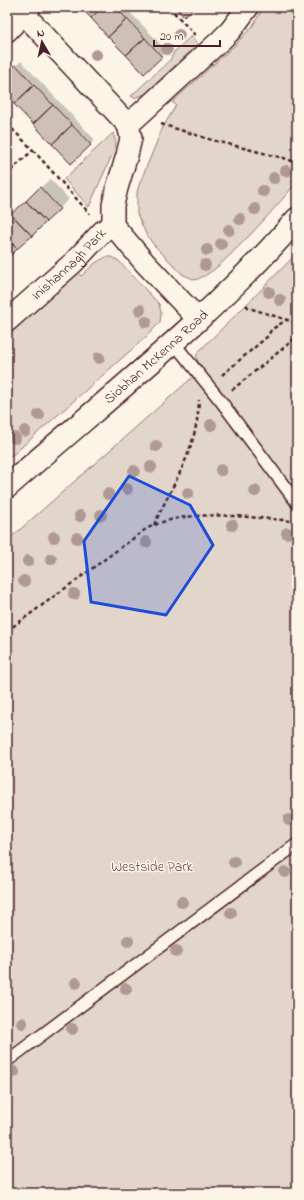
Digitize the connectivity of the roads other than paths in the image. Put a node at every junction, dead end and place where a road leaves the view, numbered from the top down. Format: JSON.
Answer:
{"nodes":[{"id":1,"x":248,"y":7,"type":"edge"},
{"id":2,"x":27,"y":11,"type":"edge"},
{"id":3,"x":7,"y":31,"type":"edge"},
{"id":4,"x":128,"y":125,"type":"junction"},
{"id":5,"x":297,"y":219,"type":"edge"},
{"id":6,"x":108,"y":228,"type":"junction"},
{"id":7,"x":198,"y":319,"type":"junction"},
{"id":8,"x":7,"y":321,"type":"edge"},
{"id":9,"x":173,"y":342,"type":"junction"},
{"id":10,"x":7,"y":487,"type":"edge"},
{"id":11,"x":297,"y":503,"type":"edge"},
{"id":12,"x":297,"y":844,"type":"edge"},
{"id":13,"x":7,"y":1061,"type":"edge"}],
"edges":[{"from":1,"to":4,"type":"street"},
{"from":2,"to":3,"type":"street"},
{"from":2,"to":4,"type":"street"},
{"from":4,"to":6,"type":"street","name":"Inishannagh Park"},
{"from":5,"to":7,"type":"street","name":"Siobhan McKenna Road"},
{"from":6,"to":7,"type":"street","name":"Inishannagh Park"},
{"from":6,"to":8,"type":"street","name":"Inishannagh Park"},
{"from":7,"to":9,"type":"street","name":"Siobhan McKenna Road"},
{"from":9,"to":10,"type":"street","name":"Siobhan McKenna Road"},
{"from":9,"to":11,"type":"lane"},
{"from":12,"to":13,"type":"lane"}]}
